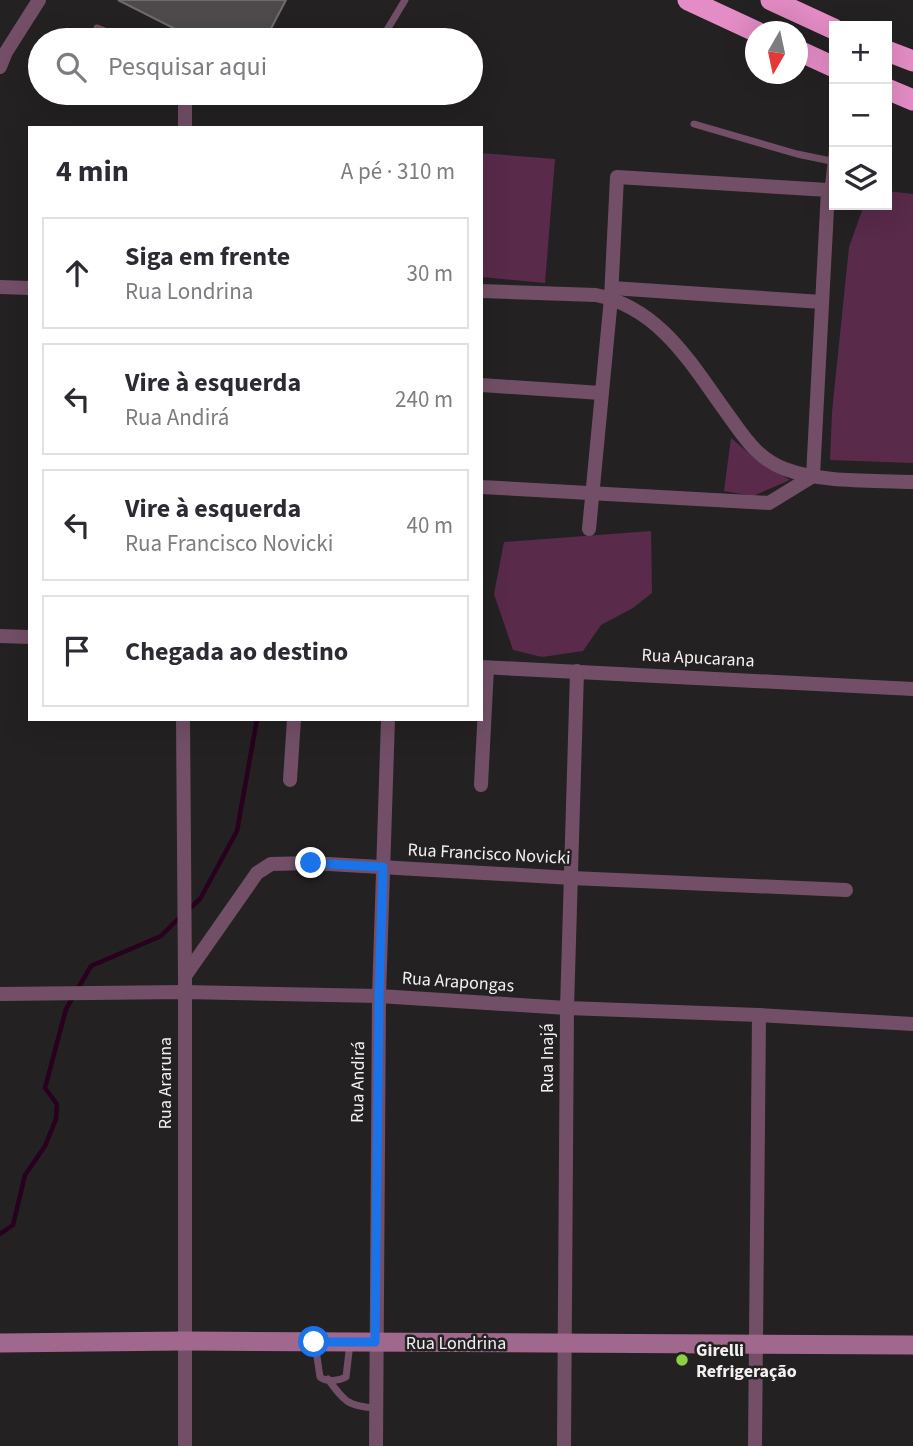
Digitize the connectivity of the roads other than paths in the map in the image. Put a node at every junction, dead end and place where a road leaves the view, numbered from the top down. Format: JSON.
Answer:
{"nodes":[{"id":1,"x":39,"y":0,"type":"edge"},
{"id":2,"x":405,"y":0,"type":"edge"},
{"id":3,"x":688,"y":0,"type":"edge"},
{"id":4,"x":771,"y":0,"type":"edge"},
{"id":5,"x":745,"y":26,"type":"edge"},
{"id":6,"x":829,"y":27,"type":"edge"},
{"id":7,"x":389,"y":28,"type":"edge"},
{"id":8,"x":892,"y":53,"type":"edge"},
{"id":9,"x":808,"y":55,"type":"edge"},
{"id":10,"x":913,"y":61,"type":"edge"},
{"id":11,"x":829,"y":65,"type":"edge"},
{"id":12,"x":0,"y":67,"type":"edge"},
{"id":13,"x":892,"y":91,"type":"edge"},
{"id":14,"x":913,"y":100,"type":"edge"},
{"id":15,"x":185,"y":105,"type":"edge"},
{"id":16,"x":694,"y":124,"type":"dead end"},
{"id":17,"x":185,"y":126,"type":"edge"},
{"id":18,"x":829,"y":161,"type":"edge"},
{"id":19,"x":829,"y":180,"type":"edge"},
{"id":20,"x":828,"y":190,"type":"junction"},
{"id":21,"x":0,"y":287,"type":"edge"},
{"id":22,"x":28,"y":288,"type":"edge"},
{"id":23,"x":483,"y":291,"type":"edge"},
{"id":24,"x":611,"y":293,"type":"junction"},
{"id":25,"x":822,"y":302,"type":"junction"},
{"id":26,"x":483,"y":385,"type":"edge"},
{"id":27,"x":601,"y":393,"type":"junction"},
{"id":28,"x":813,"y":476,"type":"junction"},
{"id":29,"x":913,"y":482,"type":"edge"},
{"id":30,"x":483,"y":487,"type":"edge"},
{"id":31,"x":592,"y":492,"type":"junction"},
{"id":32,"x":589,"y":529,"type":"dead end"},
{"id":33,"x":0,"y":636,"type":"edge"},
{"id":34,"x":28,"y":637,"type":"edge"},
{"id":35,"x":484,"y":668,"type":"edge"},
{"id":36,"x":577,"y":671,"type":"junction"},
{"id":37,"x":913,"y":689,"type":"edge"},
{"id":38,"x":483,"y":707,"type":"edge"},
{"id":39,"x":183,"y":721,"type":"edge"},
{"id":40,"x":294,"y":721,"type":"edge"},
{"id":41,"x":388,"y":721,"type":"edge"},
{"id":42,"x":483,"y":721,"type":"edge"},
{"id":43,"x":290,"y":780,"type":"dead end"},
{"id":44,"x":481,"y":785,"type":"dead end"},
{"id":45,"x":383,"y":867,"type":"junction"},
{"id":46,"x":572,"y":878,"type":"junction"},
{"id":47,"x":846,"y":890,"type":"dead end"},
{"id":48,"x":185,"y":976,"type":"junction"},
{"id":49,"x":184,"y":992,"type":"junction"},
{"id":50,"x":0,"y":994,"type":"edge"},
{"id":51,"x":379,"y":996,"type":"junction"},
{"id":52,"x":567,"y":1008,"type":"junction"},
{"id":53,"x":759,"y":1015,"type":"junction"},
{"id":54,"x":913,"y":1024,"type":"edge"},
{"id":55,"x":185,"y":1341,"type":"junction"},
{"id":56,"x":314,"y":1342,"type":"junction"},
{"id":57,"x":350,"y":1342,"type":"junction"},
{"id":58,"x":375,"y":1342,"type":"junction"},
{"id":59,"x":0,"y":1343,"type":"edge"},
{"id":60,"x":564,"y":1343,"type":"junction"},
{"id":61,"x":754,"y":1344,"type":"junction"},
{"id":62,"x":913,"y":1345,"type":"edge"},
{"id":63,"x":328,"y":1380,"type":"junction"},
{"id":64,"x":376,"y":1408,"type":"junction"},
{"id":65,"x":185,"y":1446,"type":"edge"},
{"id":66,"x":376,"y":1446,"type":"edge"},
{"id":67,"x":564,"y":1446,"type":"edge"},
{"id":68,"x":754,"y":1446,"type":"edge"}],
"edges":[{"from":1,"to":12,"type":"street"},
{"from":2,"to":7,"type":"lane"},
{"from":3,"to":5,"type":"highway"},
{"from":4,"to":6,"type":"highway"},
{"from":8,"to":10,"type":"highway"},
{"from":9,"to":11,"type":"highway"},
{"from":13,"to":14,"type":"highway"},
{"from":15,"to":17,"type":"street"},
{"from":16,"to":18,"type":"lane"},
{"from":19,"to":20,"type":"lane"},
{"from":20,"to":24,"type":"street"},
{"from":20,"to":25,"type":"street"},
{"from":21,"to":22,"type":"street"},
{"from":23,"to":24,"type":"street"},
{"from":24,"to":25,"type":"street"},
{"from":24,"to":27,"type":"street"},
{"from":24,"to":28,"type":"street"},
{"from":25,"to":28,"type":"street"},
{"from":26,"to":27,"type":"street"},
{"from":27,"to":31,"type":"street"},
{"from":28,"to":29,"type":"street"},
{"from":28,"to":31,"type":"street"},
{"from":30,"to":31,"type":"street"},
{"from":31,"to":32,"type":"street"},
{"from":33,"to":34,"type":"street"},
{"from":35,"to":36,"type":"street","name":"Rua Apucarana"},
{"from":35,"to":38,"type":"street"},
{"from":36,"to":37,"type":"street","name":"Rua Apucarana"},
{"from":36,"to":46,"type":"street","name":"Rua Inajá"},
{"from":39,"to":48,"type":"street","name":"Rua Araruna"},
{"from":40,"to":43,"type":"street"},
{"from":41,"to":45,"type":"street","name":"Rua Andirá"},
{"from":42,"to":44,"type":"street"},
{"from":45,"to":46,"type":"street","name":"Rua Francisco Novicki"},
{"from":45,"to":48,"type":"street","name":"Rua Francisco Novicki"},
{"from":45,"to":51,"type":"street","name":"Rua Andirá"},
{"from":46,"to":47,"type":"street","name":"Rua Francisco Novicki"},
{"from":46,"to":52,"type":"street","name":"Rua Inajá"},
{"from":48,"to":49,"type":"street","name":"Rua Araruna"},
{"from":49,"to":50,"type":"street","name":"Rua Arapongas"},
{"from":49,"to":51,"type":"street","name":"Rua Arapongas"},
{"from":49,"to":55,"type":"street","name":"Rua Araruna"},
{"from":51,"to":52,"type":"street","name":"Rua Arapongas"},
{"from":51,"to":58,"type":"street","name":"Rua Andirá"},
{"from":52,"to":53,"type":"street","name":"Rua Arapongas"},
{"from":52,"to":60,"type":"street","name":"Rua Inajá"},
{"from":53,"to":54,"type":"street","name":"Rua Arapongas"},
{"from":53,"to":61,"type":"street"},
{"from":55,"to":56,"type":"street","name":"Rua Londrina"},
{"from":55,"to":59,"type":"street","name":"Rua Londrina"},
{"from":55,"to":65,"type":"street","name":"Rua Araruna"},
{"from":56,"to":57,"type":"street","name":"Rua Londrina"},
{"from":56,"to":63,"type":"lane"},
{"from":57,"to":58,"type":"street","name":"Rua Londrina"},
{"from":57,"to":63,"type":"lane"},
{"from":58,"to":60,"type":"street","name":"Rua Londrina"},
{"from":58,"to":64,"type":"street","name":"Rua Andirá"},
{"from":60,"to":61,"type":"street","name":"Rua Londrina"},
{"from":60,"to":67,"type":"street","name":"Rua Inajá"},
{"from":61,"to":62,"type":"street","name":"Rua Londrina"},
{"from":61,"to":68,"type":"street"},
{"from":63,"to":64,"type":"lane"},
{"from":64,"to":66,"type":"street","name":"Rua Andirá"}]}
